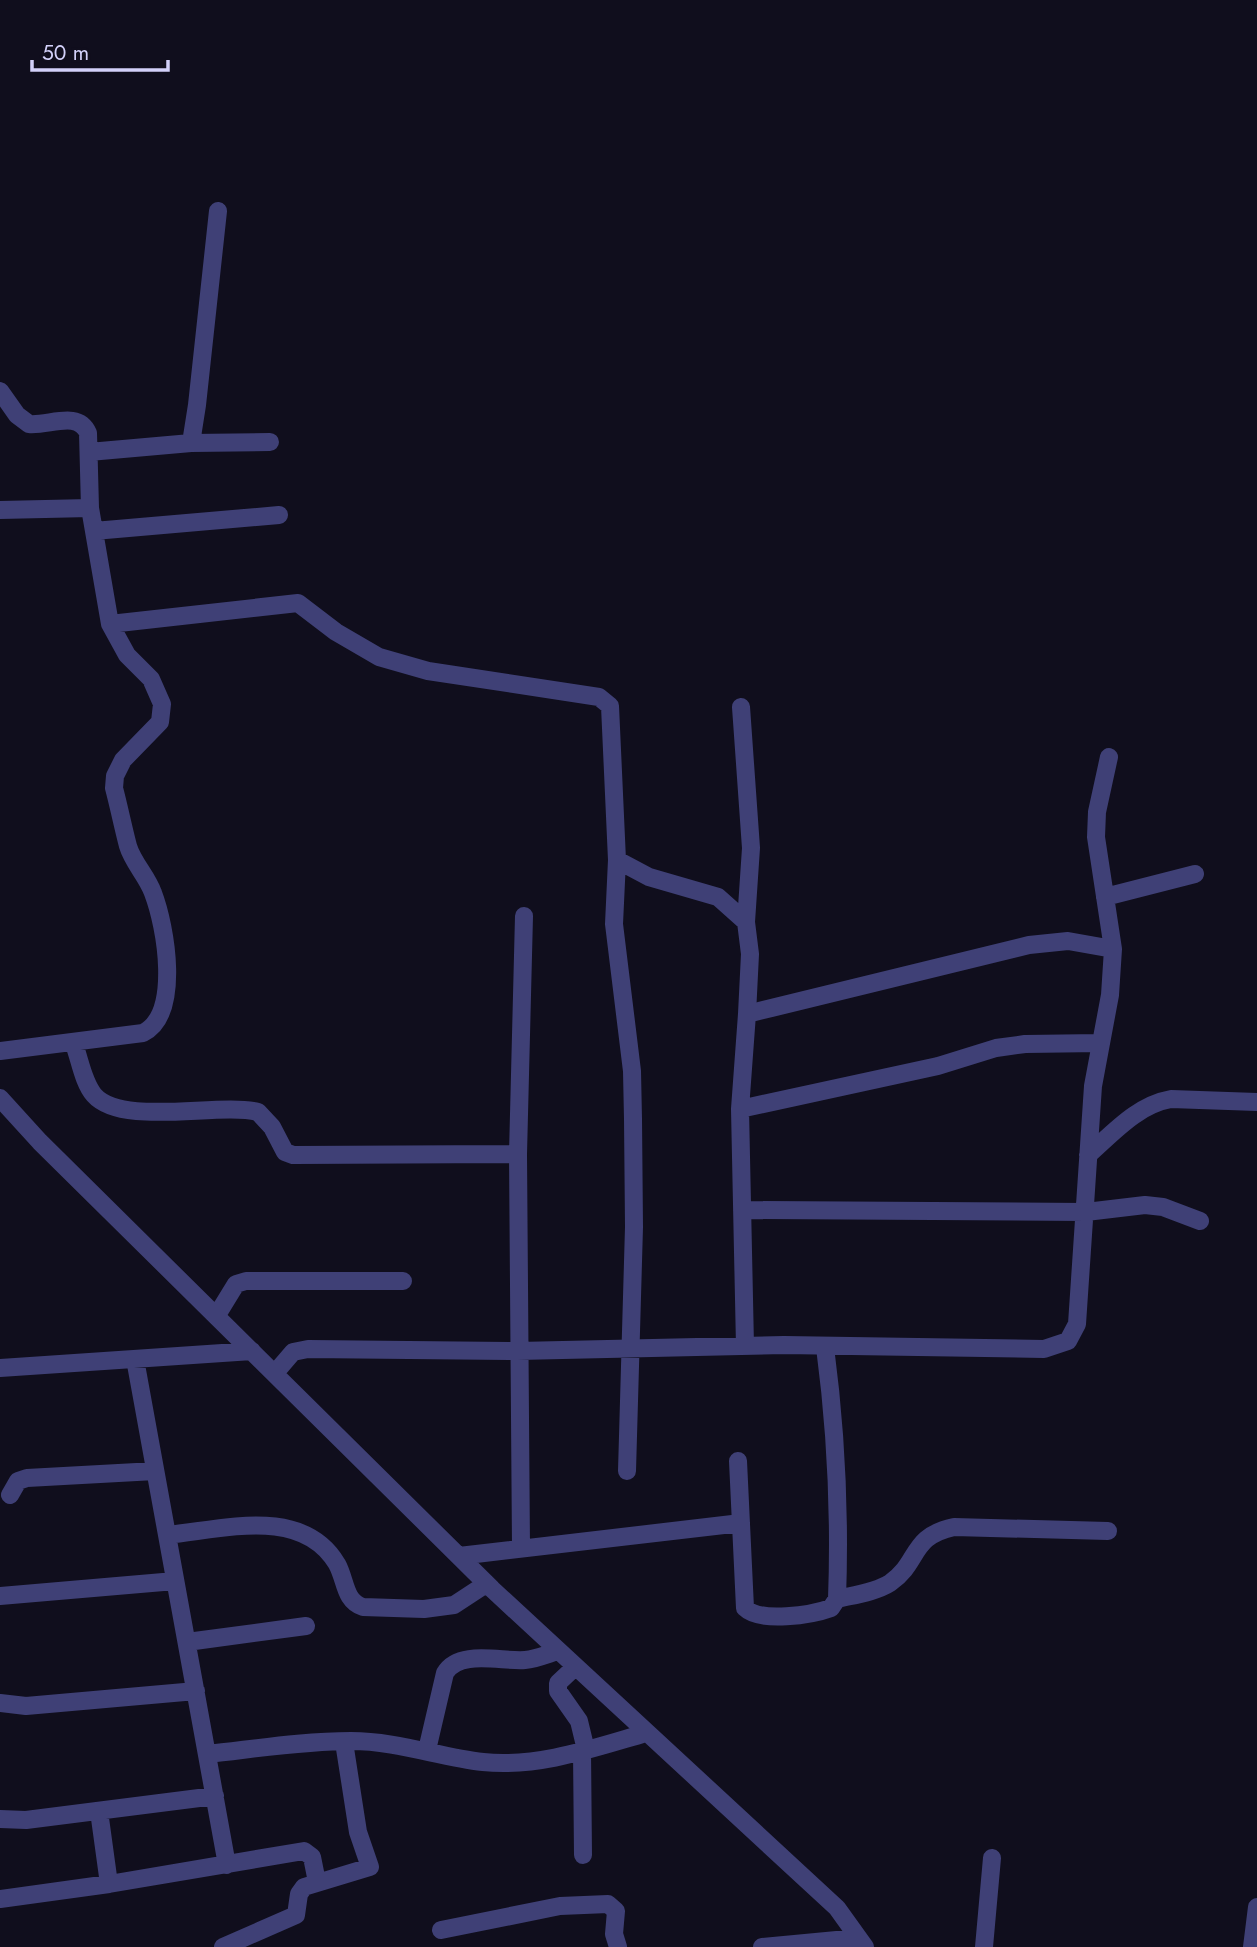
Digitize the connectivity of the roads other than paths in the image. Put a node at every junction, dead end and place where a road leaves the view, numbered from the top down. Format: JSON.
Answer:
{"nodes":[{"id":1,"x":218,"y":211,"type":"dead end"},
{"id":2,"x":0,"y":391,"type":"edge"},
{"id":3,"x":270,"y":442,"type":"dead end"},
{"id":4,"x":191,"y":443,"type":"junction"},
{"id":5,"x":89,"y":452,"type":"junction"},
{"id":6,"x":90,"y":508,"type":"junction"},
{"id":7,"x":0,"y":510,"type":"edge"},
{"id":8,"x":279,"y":515,"type":"dead end"},
{"id":9,"x":94,"y":531,"type":"junction"},
{"id":10,"x":110,"y":624,"type":"junction"},
{"id":11,"x":741,"y":707,"type":"dead end"},
{"id":12,"x":1109,"y":757,"type":"dead end"},
{"id":13,"x":617,"y":860,"type":"junction"},
{"id":14,"x":1195,"y":874,"type":"dead end"},
{"id":15,"x":1105,"y":897,"type":"junction"},
{"id":16,"x":524,"y":916,"type":"dead end"},
{"id":17,"x":746,"y":922,"type":"junction"},
{"id":18,"x":1113,"y":949,"type":"junction"},
{"id":19,"x":747,"y":1014,"type":"junction"},
{"id":20,"x":74,"y":1044,"type":"junction"},
{"id":21,"x":1100,"y":1044,"type":"junction"},
{"id":22,"x":0,"y":1051,"type":"edge"},
{"id":23,"x":0,"y":1098,"type":"edge"},
{"id":24,"x":1257,"y":1102,"type":"edge"},
{"id":25,"x":740,"y":1109,"type":"junction"},
{"id":26,"x":518,"y":1154,"type":"junction"},
{"id":27,"x":1088,"y":1155,"type":"junction"},
{"id":28,"x":741,"y":1210,"type":"junction"},
{"id":29,"x":1086,"y":1212,"type":"junction"},
{"id":30,"x":1200,"y":1221,"type":"dead end"},
{"id":31,"x":403,"y":1281,"type":"dead end"},
{"id":32,"x":217,"y":1315,"type":"junction"},
{"id":33,"x":745,"y":1346,"type":"junction"},
{"id":34,"x":825,"y":1347,"type":"junction"},
{"id":35,"x":629,"y":1348,"type":"junction"},
{"id":36,"x":253,"y":1350,"type":"junction"},
{"id":37,"x":518,"y":1351,"type":"junction"},
{"id":38,"x":135,"y":1359,"type":"junction"},
{"id":39,"x":0,"y":1368,"type":"edge"},
{"id":40,"x":275,"y":1373,"type":"junction"},
{"id":41,"x":738,"y":1461,"type":"dead end"},
{"id":42,"x":155,"y":1471,"type":"junction"},
{"id":43,"x":627,"y":1471,"type":"dead end"},
{"id":44,"x":10,"y":1496,"type":"dead end"},
{"id":45,"x":741,"y":1523,"type":"junction"},
{"id":46,"x":1108,"y":1531,"type":"dead end"},
{"id":47,"x":167,"y":1535,"type":"junction"},
{"id":48,"x":521,"y":1548,"type":"junction"},
{"id":49,"x":459,"y":1556,"type":"junction"},
{"id":50,"x":175,"y":1581,"type":"junction"},
{"id":51,"x":486,"y":1584,"type":"junction"},
{"id":52,"x":0,"y":1596,"type":"edge"},
{"id":53,"x":837,"y":1599,"type":"junction"},
{"id":54,"x":306,"y":1626,"type":"dead end"},
{"id":55,"x":187,"y":1642,"type":"junction"},
{"id":56,"x":558,"y":1651,"type":"junction"},
{"id":57,"x":575,"y":1667,"type":"junction"},
{"id":58,"x":196,"y":1691,"type":"junction"},
{"id":59,"x":0,"y":1703,"type":"edge"},
{"id":60,"x":646,"y":1733,"type":"junction"},
{"id":61,"x":344,"y":1742,"type":"junction"},
{"id":62,"x":426,"y":1750,"type":"junction"},
{"id":63,"x":584,"y":1750,"type":"junction"},
{"id":64,"x":207,"y":1754,"type":"junction"},
{"id":65,"x":215,"y":1797,"type":"junction"},
{"id":66,"x":99,"y":1811,"type":"junction"},
{"id":67,"x":0,"y":1819,"type":"edge"},
{"id":68,"x":583,"y":1856,"type":"dead end"},
{"id":69,"x":992,"y":1858,"type":"dead end"},
{"id":70,"x":227,"y":1865,"type":"junction"},
{"id":71,"x":317,"y":1882,"type":"junction"},
{"id":72,"x":109,"y":1884,"type":"junction"},
{"id":73,"x":0,"y":1899,"type":"edge"},
{"id":74,"x":1257,"y":1907,"type":"edge"},
{"id":75,"x":442,"y":1930,"type":"dead end"},
{"id":76,"x":862,"y":1943,"type":"edge"},
{"id":77,"x":223,"y":1947,"type":"edge"},
{"id":78,"x":618,"y":1947,"type":"edge"},
{"id":79,"x":762,"y":1947,"type":"edge"},
{"id":80,"x":984,"y":1947,"type":"edge"},
{"id":81,"x":1252,"y":1947,"type":"edge"}],
"edges":[{"from":1,"to":4,"type":"street"},
{"from":2,"to":5,"type":"street"},
{"from":3,"to":4,"type":"street"},
{"from":4,"to":5,"type":"street"},
{"from":5,"to":6,"type":"street"},
{"from":6,"to":7,"type":"street"},
{"from":6,"to":9,"type":"street"},
{"from":8,"to":9,"type":"street"},
{"from":9,"to":10,"type":"street"},
{"from":10,"to":13,"type":"street"},
{"from":10,"to":20,"type":"street"},
{"from":11,"to":17,"type":"street"},
{"from":12,"to":15,"type":"street"},
{"from":13,"to":17,"type":"street"},
{"from":13,"to":35,"type":"street"},
{"from":14,"to":15,"type":"street"},
{"from":15,"to":18,"type":"street"},
{"from":16,"to":26,"type":"street"},
{"from":17,"to":19,"type":"street"},
{"from":18,"to":19,"type":"street"},
{"from":18,"to":21,"type":"street"},
{"from":19,"to":25,"type":"street"},
{"from":20,"to":22,"type":"street"},
{"from":20,"to":26,"type":"street"},
{"from":21,"to":25,"type":"street"},
{"from":21,"to":27,"type":"street"},
{"from":23,"to":32,"type":"street"},
{"from":24,"to":27,"type":"street"},
{"from":25,"to":28,"type":"street"},
{"from":26,"to":37,"type":"street"},
{"from":27,"to":29,"type":"street"},
{"from":28,"to":29,"type":"street"},
{"from":28,"to":33,"type":"street"},
{"from":29,"to":30,"type":"street"},
{"from":29,"to":34,"type":"street"},
{"from":31,"to":32,"type":"street"},
{"from":32,"to":36,"type":"street"},
{"from":33,"to":34,"type":"street"},
{"from":33,"to":35,"type":"street"},
{"from":34,"to":53,"type":"street"},
{"from":35,"to":37,"type":"street"},
{"from":35,"to":43,"type":"street"},
{"from":36,"to":38,"type":"street"},
{"from":36,"to":40,"type":"street"},
{"from":37,"to":40,"type":"street"},
{"from":37,"to":48,"type":"street"},
{"from":38,"to":39,"type":"street"},
{"from":38,"to":42,"type":"street"},
{"from":40,"to":49,"type":"street"},
{"from":41,"to":45,"type":"street"},
{"from":42,"to":44,"type":"street"},
{"from":42,"to":47,"type":"street"},
{"from":45,"to":48,"type":"street"},
{"from":45,"to":53,"type":"street"},
{"from":46,"to":53,"type":"street"},
{"from":47,"to":50,"type":"street"},
{"from":47,"to":51,"type":"street"},
{"from":48,"to":49,"type":"street"},
{"from":49,"to":51,"type":"street"},
{"from":50,"to":52,"type":"street"},
{"from":50,"to":55,"type":"street"},
{"from":51,"to":56,"type":"street"},
{"from":54,"to":55,"type":"street"},
{"from":55,"to":58,"type":"street"},
{"from":56,"to":57,"type":"street"},
{"from":56,"to":62,"type":"street"},
{"from":57,"to":60,"type":"street"},
{"from":57,"to":63,"type":"street"},
{"from":58,"to":59,"type":"street"},
{"from":58,"to":64,"type":"street"},
{"from":60,"to":63,"type":"street"},
{"from":60,"to":76,"type":"street"},
{"from":61,"to":62,"type":"street"},
{"from":61,"to":64,"type":"street"},
{"from":61,"to":71,"type":"street"},
{"from":62,"to":63,"type":"street"},
{"from":63,"to":68,"type":"street"},
{"from":64,"to":65,"type":"street"},
{"from":65,"to":66,"type":"street"},
{"from":65,"to":70,"type":"street"},
{"from":66,"to":67,"type":"street"},
{"from":66,"to":72,"type":"street"},
{"from":69,"to":80,"type":"street"},
{"from":70,"to":71,"type":"street"},
{"from":70,"to":72,"type":"street"},
{"from":71,"to":77,"type":"street"},
{"from":72,"to":73,"type":"street"},
{"from":74,"to":81,"type":"street"},
{"from":75,"to":78,"type":"street"},
{"from":76,"to":79,"type":"street"}]}
